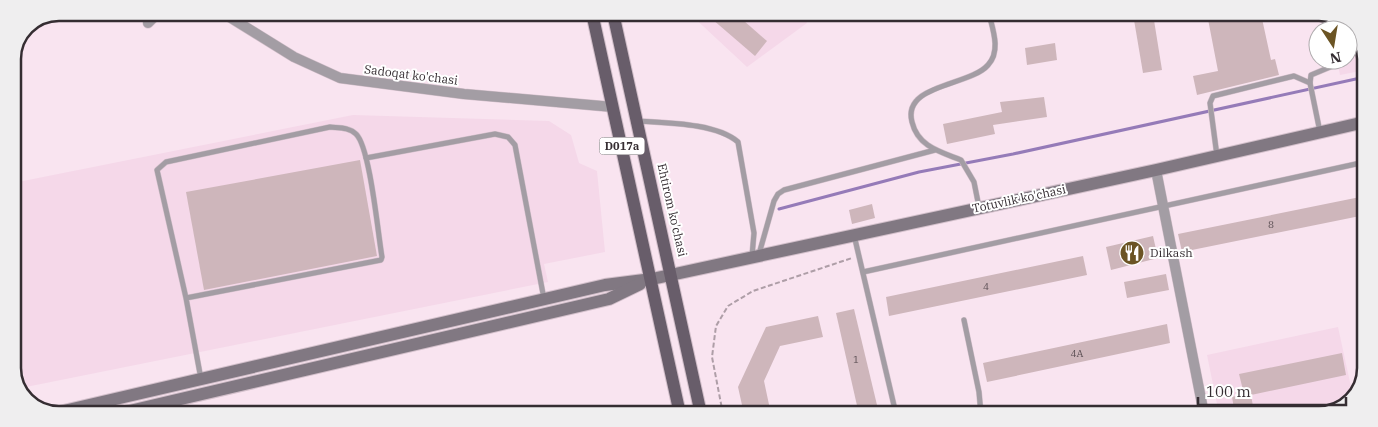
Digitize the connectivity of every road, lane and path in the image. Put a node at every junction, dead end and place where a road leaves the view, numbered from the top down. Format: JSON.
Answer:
{"nodes":[{"id":1,"x":236,"y":21,"type":"edge"},
{"id":2,"x":594,"y":21,"type":"edge"},
{"id":3,"x":615,"y":21,"type":"edge"},
{"id":4,"x":991,"y":21,"type":"edge"},
{"id":5,"x":1323,"y":70,"type":"edge"},
{"id":6,"x":1310,"y":85,"type":"junction"},
{"id":7,"x":613,"y":107,"type":"junction"},
{"id":8,"x":637,"y":121,"type":"junction"},
{"id":9,"x":1357,"y":124,"type":"edge"},
{"id":10,"x":1320,"y":133,"type":"junction"},
{"id":11,"x":936,"y":150,"type":"junction"},
{"id":12,"x":1218,"y":156,"type":"junction"},
{"id":13,"x":366,"y":158,"type":"junction"},
{"id":14,"x":1357,"y":164,"type":"edge"},
{"id":15,"x":1156,"y":170,"type":"junction"},
{"id":16,"x":1162,"y":206,"type":"junction"},
{"id":17,"x":979,"y":208,"type":"junction"},
{"id":18,"x":854,"y":234,"type":"junction"},
{"id":19,"x":756,"y":255,"type":"junction"},
{"id":20,"x":859,"y":255,"type":"junction"},
{"id":21,"x":863,"y":272,"type":"junction"},
{"id":22,"x":672,"y":274,"type":"junction"},
{"id":23,"x":652,"y":279,"type":"junction"},
{"id":24,"x":186,"y":298,"type":"junction"},
{"id":25,"x":544,"y":300,"type":"junction"},
{"id":26,"x":964,"y":320,"type":"dead end"},
{"id":27,"x":201,"y":380,"type":"junction"},
{"id":28,"x":86,"y":406,"type":"edge"},
{"id":29,"x":151,"y":406,"type":"edge"},
{"id":30,"x":678,"y":406,"type":"edge"},
{"id":31,"x":699,"y":406,"type":"edge"},
{"id":32,"x":721,"y":406,"type":"edge"},
{"id":33,"x":894,"y":406,"type":"edge"},
{"id":34,"x":980,"y":406,"type":"edge"},
{"id":35,"x":1202,"y":406,"type":"edge"}],
"edges":[{"from":1,"to":7,"type":"street","name":"Sadoqat ko'chasi"},
{"from":2,"to":7,"type":"main road","number":"D017a"},
{"from":3,"to":8,"type":"main road","name":"Ehtirom ko'chasi","number":"D017a"},
{"from":4,"to":11,"type":"lane"},
{"from":5,"to":6,"type":"lane"},
{"from":6,"to":10,"type":"lane"},
{"from":6,"to":12,"type":"lane"},
{"from":7,"to":23,"type":"main road","number":"D017a"},
{"from":8,"to":19,"type":"lane"},
{"from":8,"to":22,"type":"main road","name":"Ehtirom ko'chasi","number":"D017a"},
{"from":9,"to":10,"type":"main road","name":"Totuvlik ko'chasi"},
{"from":10,"to":12,"type":"main road","name":"Totuvlik ko'chasi"},
{"from":11,"to":17,"type":"lane"},
{"from":11,"to":19,"type":"lane"},
{"from":12,"to":15,"type":"main road","name":"Totuvlik ko'chasi"},
{"from":13,"to":24,"type":"lane"},
{"from":13,"to":24,"type":"lane"},
{"from":13,"to":25,"type":"lane"},
{"from":14,"to":16,"type":"lane"},
{"from":15,"to":16,"type":"street"},
{"from":15,"to":17,"type":"main road","name":"Totuvlik ko'chasi"},
{"from":16,"to":21,"type":"lane"},
{"from":16,"to":35,"type":"street"},
{"from":17,"to":18,"type":"main road","name":"Totuvlik ko'chasi"},
{"from":18,"to":19,"type":"main road","name":"Totuvlik ko'chasi"},
{"from":18,"to":20,"type":"lane"},
{"from":19,"to":22,"type":"main road","name":"Totuvlik ko'chasi"},
{"from":20,"to":21,"type":"lane"},
{"from":20,"to":32,"type":"path"},
{"from":21,"to":33,"type":"lane"},
{"from":22,"to":23,"type":"main road","name":"Totuvlik ko'chasi"},
{"from":22,"to":31,"type":"main road","name":"Ehtirom ko'chasi","number":"D017a"},
{"from":23,"to":25,"type":"main road"},
{"from":23,"to":29,"type":"main road"},
{"from":23,"to":30,"type":"main road","number":"D017a"},
{"from":24,"to":27,"type":"lane"},
{"from":25,"to":27,"type":"main road"},
{"from":26,"to":34,"type":"lane"},
{"from":27,"to":28,"type":"main road"}]}
